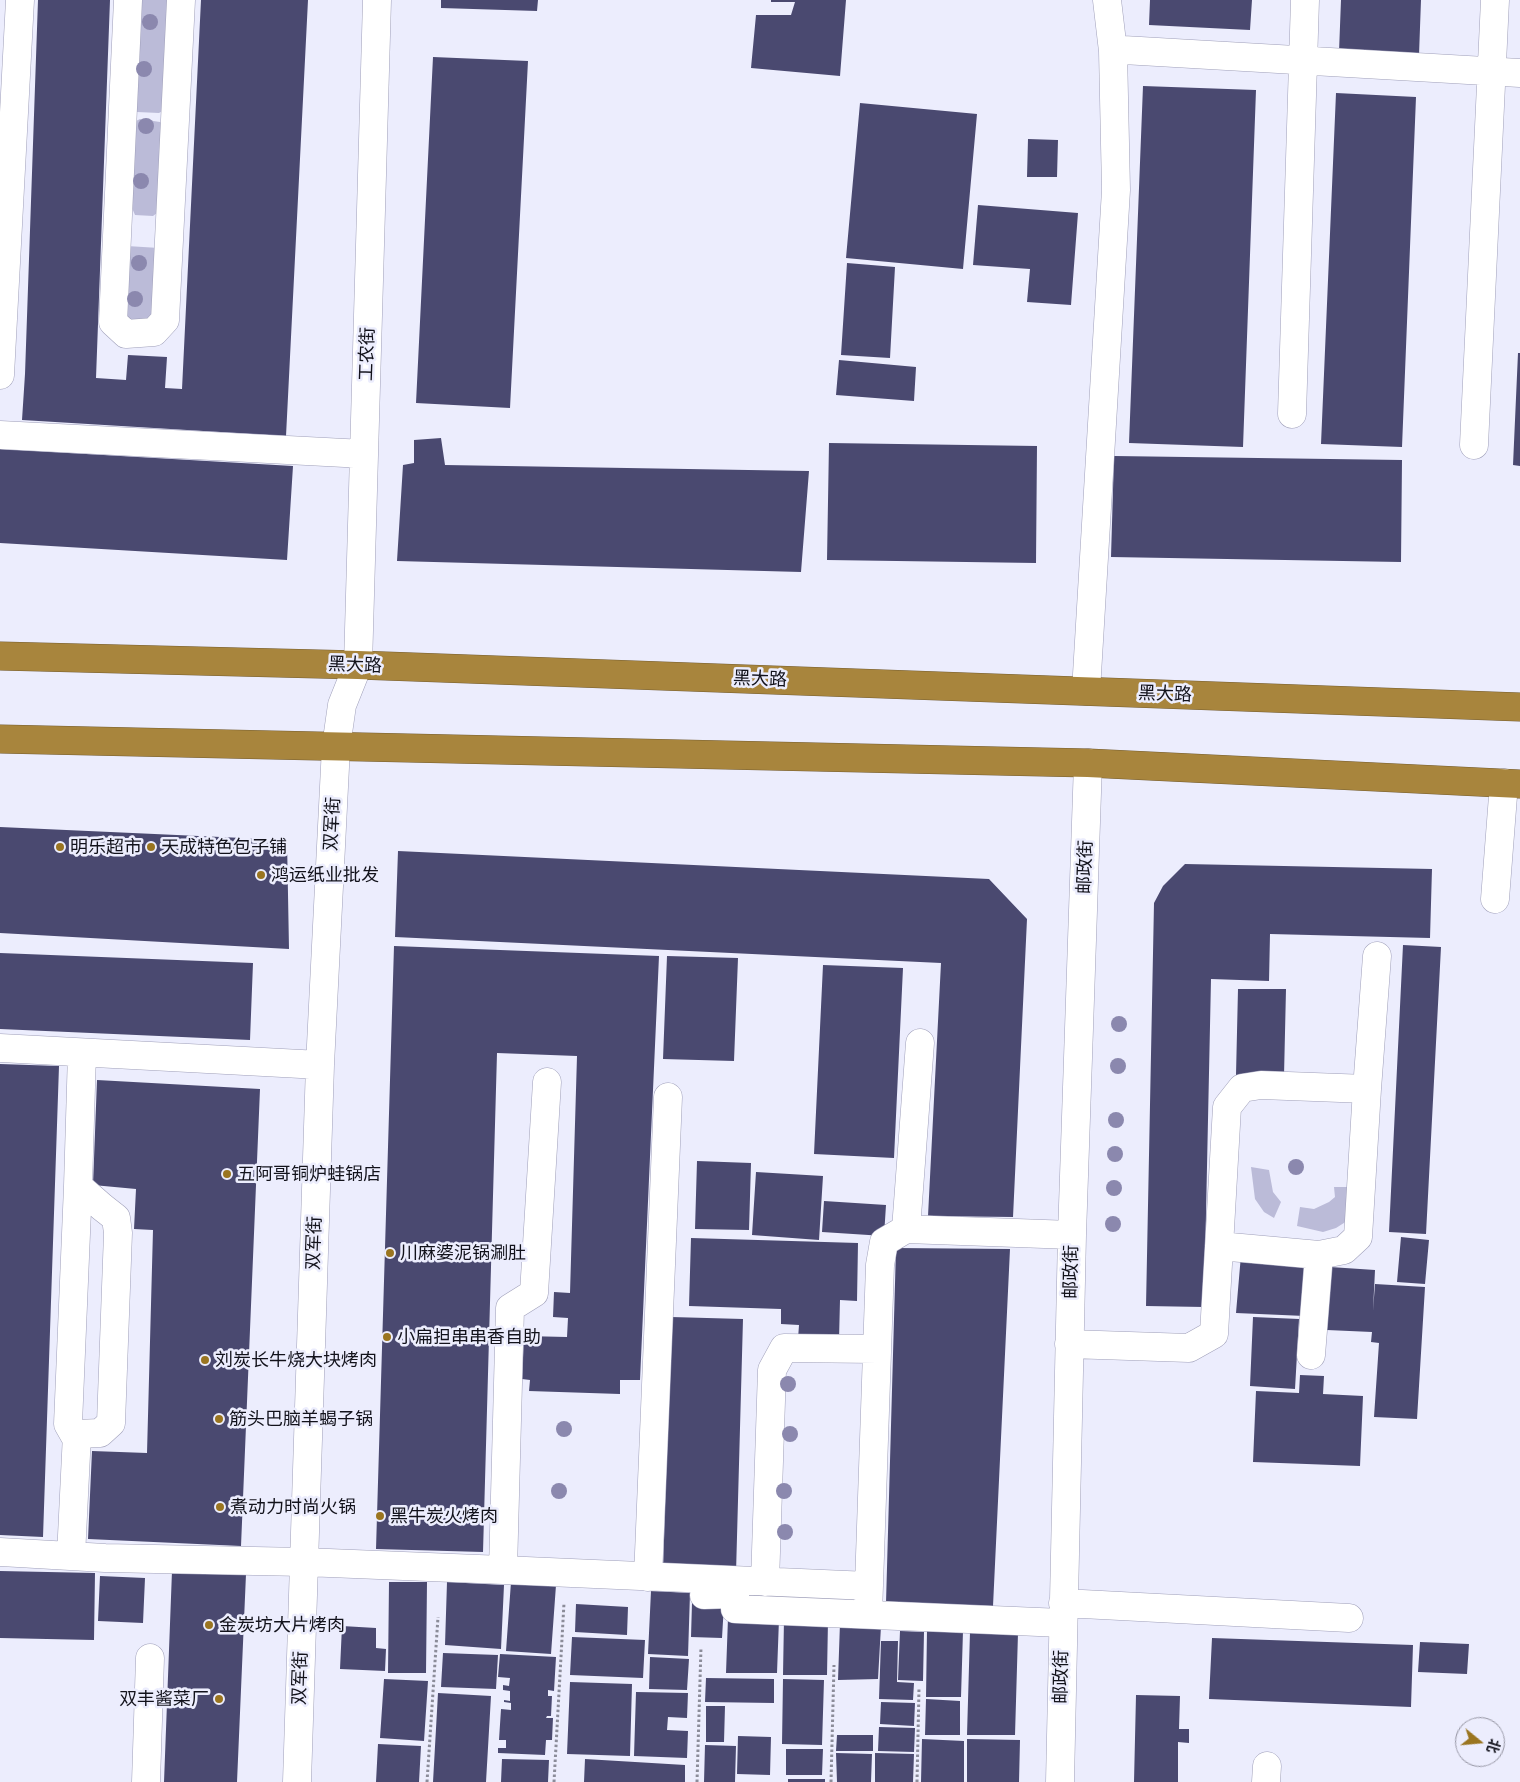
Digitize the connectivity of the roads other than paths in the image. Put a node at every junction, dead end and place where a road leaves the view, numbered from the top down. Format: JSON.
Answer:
{"nodes":[{"id":1,"x":20,"y":0,"type":"edge"},
{"id":2,"x":128,"y":0,"type":"edge"},
{"id":3,"x":181,"y":0,"type":"edge"},
{"id":4,"x":377,"y":0,"type":"edge"},
{"id":5,"x":1107,"y":0,"type":"edge"},
{"id":6,"x":1305,"y":0,"type":"edge"},
{"id":7,"x":1495,"y":0,"type":"edge"},
{"id":8,"x":1113,"y":51,"type":"junction"},
{"id":9,"x":1303,"y":61,"type":"junction"},
{"id":10,"x":1493,"y":72,"type":"junction"},
{"id":11,"x":1520,"y":73,"type":"edge"},
{"id":12,"x":1,"y":327,"type":"edge"},
{"id":13,"x":0,"y":375,"type":"edge"},
{"id":14,"x":1292,"y":414,"type":"dead end"},
{"id":15,"x":0,"y":435,"type":"edge"},
{"id":16,"x":1474,"y":445,"type":"dead end"},
{"id":17,"x":364,"y":454,"type":"junction"},
{"id":18,"x":0,"y":656,"type":"edge"},
{"id":19,"x":358,"y":665,"type":"junction"},
{"id":20,"x":1086,"y":691,"type":"junction"},
{"id":21,"x":342,"y":705,"type":"joint"},
{"id":22,"x":1520,"y":707,"type":"edge"},
{"id":23,"x":0,"y":739,"type":"edge"},
{"id":24,"x":336,"y":747,"type":"junction"},
{"id":25,"x":1088,"y":763,"type":"junction"},
{"id":26,"x":1512,"y":784,"type":"edge"},
{"id":27,"x":1495,"y":899,"type":"dead end"},
{"id":28,"x":1377,"y":956,"type":"dead end"},
{"id":29,"x":920,"y":1043,"type":"dead end"},
{"id":30,"x":0,"y":1048,"type":"edge"},
{"id":31,"x":82,"y":1053,"type":"junction"},
{"id":32,"x":320,"y":1065,"type":"junction"},
{"id":33,"x":547,"y":1082,"type":"dead end"},
{"id":34,"x":1367,"y":1089,"type":"junction"},
{"id":35,"x":668,"y":1097,"type":"dead end"},
{"id":36,"x":78,"y":1186,"type":"junction"},
{"id":37,"x":906,"y":1228,"type":"junction"},
{"id":38,"x":1072,"y":1235,"type":"junction"},
{"id":39,"x":1219,"y":1246,"type":"junction"},
{"id":40,"x":1319,"y":1255,"type":"junction"},
{"id":41,"x":1069,"y":1344,"type":"junction"},
{"id":42,"x":877,"y":1349,"type":"junction"},
{"id":43,"x":1312,"y":1355,"type":"dead end"},
{"id":44,"x":76,"y":1438,"type":"junction"},
{"id":45,"x":0,"y":1552,"type":"edge"},
{"id":46,"x":71,"y":1556,"type":"junction"},
{"id":47,"x":304,"y":1562,"type":"junction"},
{"id":48,"x":503,"y":1570,"type":"junction"},
{"id":49,"x":657,"y":1577,"type":"junction"},
{"id":50,"x":765,"y":1582,"type":"junction"},
{"id":51,"x":869,"y":1586,"type":"junction"},
{"id":52,"x":1063,"y":1613,"type":"junction"},
{"id":53,"x":868,"y":1614,"type":"junction"},
{"id":54,"x":1349,"y":1618,"type":"dead end"},
{"id":55,"x":150,"y":1658,"type":"dead end"},
{"id":56,"x":146,"y":1782,"type":"edge"},
{"id":57,"x":296,"y":1782,"type":"edge"},
{"id":58,"x":1060,"y":1782,"type":"edge"}],
"edges":[{"from":1,"to":12,"type":"street"},
{"from":2,"to":3,"type":"street"},
{"from":4,"to":17,"type":"street","name":"工农街"},
{"from":5,"to":8,"type":"street"},
{"from":6,"to":9,"type":"street"},
{"from":7,"to":10,"type":"street"},
{"from":8,"to":9,"type":"street"},
{"from":8,"to":20,"type":"street"},
{"from":9,"to":10,"type":"street"},
{"from":9,"to":14,"type":"street"},
{"from":10,"to":11,"type":"street"},
{"from":10,"to":16,"type":"street"},
{"from":12,"to":13,"type":"street"},
{"from":15,"to":17,"type":"street"},
{"from":17,"to":19,"type":"street","name":"工农街"},
{"from":18,"to":19,"type":"highway","name":"黑大路"},
{"from":19,"to":20,"type":"highway","name":"黑大路"},
{"from":19,"to":21,"type":"street","name":"工农街"},
{"from":20,"to":22,"type":"highway","name":"黑大路"},
{"from":21,"to":24,"type":"street","name":"双军街"},
{"from":23,"to":24,"type":"highway"},
{"from":24,"to":25,"type":"highway"},
{"from":24,"to":32,"type":"street","name":"双军街"},
{"from":25,"to":26,"type":"highway"},
{"from":25,"to":38,"type":"street","name":"邮政街"},
{"from":26,"to":27,"type":"street"},
{"from":28,"to":34,"type":"street"},
{"from":29,"to":37,"type":"street"},
{"from":30,"to":31,"type":"street"},
{"from":31,"to":32,"type":"street"},
{"from":31,"to":36,"type":"street"},
{"from":32,"to":47,"type":"street","name":"双军街"},
{"from":33,"to":48,"type":"street"},
{"from":34,"to":39,"type":"street"},
{"from":34,"to":40,"type":"street"},
{"from":35,"to":49,"type":"street"},
{"from":36,"to":44,"type":"street"},
{"from":36,"to":44,"type":"street"},
{"from":37,"to":38,"type":"street"},
{"from":37,"to":42,"type":"street"},
{"from":38,"to":41,"type":"street","name":"邮政街"},
{"from":39,"to":40,"type":"street"},
{"from":39,"to":41,"type":"street"},
{"from":40,"to":43,"type":"street"},
{"from":41,"to":52,"type":"street","name":"邮政街"},
{"from":42,"to":50,"type":"street"},
{"from":42,"to":51,"type":"street"},
{"from":44,"to":46,"type":"street"},
{"from":45,"to":46,"type":"street"},
{"from":46,"to":47,"type":"street"},
{"from":47,"to":48,"type":"street"},
{"from":47,"to":57,"type":"street","name":"双军街"},
{"from":48,"to":49,"type":"street"},
{"from":49,"to":50,"type":"street"},
{"from":49,"to":53,"type":"street"},
{"from":50,"to":51,"type":"street"},
{"from":51,"to":53,"type":"street"},
{"from":52,"to":53,"type":"street"},
{"from":52,"to":54,"type":"street"},
{"from":52,"to":58,"type":"street","name":"邮政街"},
{"from":55,"to":56,"type":"street"}]}
